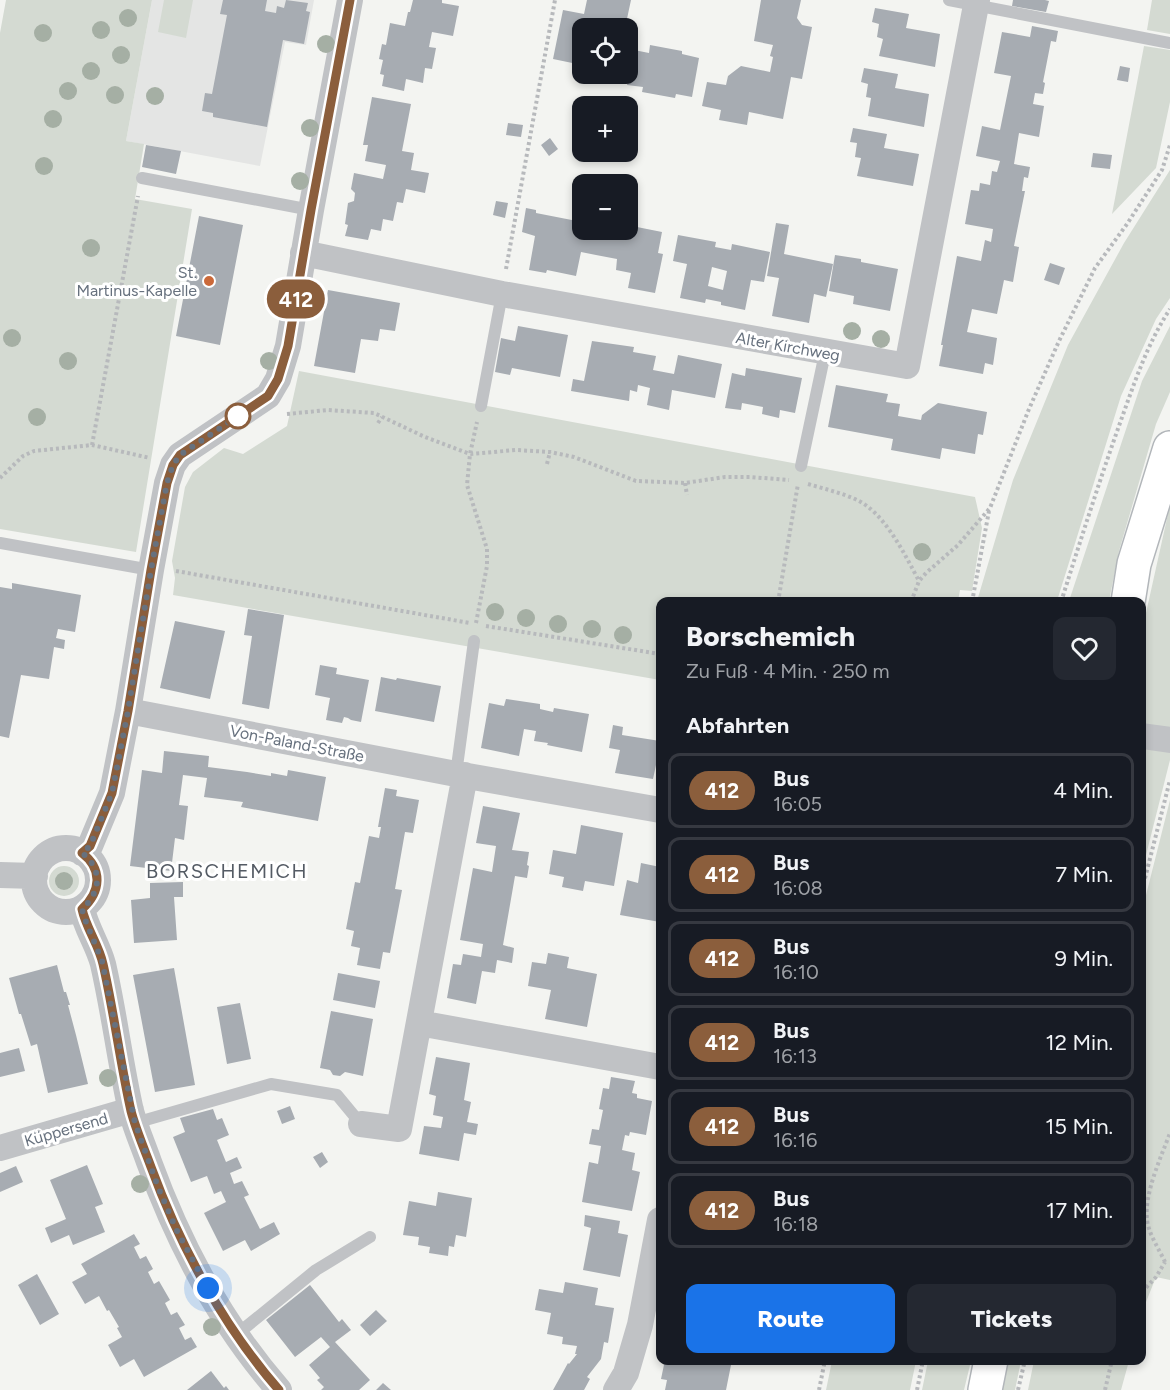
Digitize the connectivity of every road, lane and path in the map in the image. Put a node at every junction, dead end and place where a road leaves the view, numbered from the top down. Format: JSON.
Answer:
{"nodes":[{"id":1,"x":350,"y":0,"type":"edge"},
{"id":2,"x":555,"y":0,"type":"edge"},
{"id":3,"x":949,"y":0,"type":"edge"},
{"id":4,"x":976,"y":2,"type":"edge"},
{"id":5,"x":1170,"y":43,"type":"edge"},
{"id":6,"x":1170,"y":145,"type":"edge"},
{"id":7,"x":142,"y":178,"type":"joint"},
{"id":8,"x":311,"y":210,"type":"junction"},
{"id":9,"x":303,"y":253,"type":"junction"},
{"id":10,"x":502,"y":294,"type":"junction"},
{"id":11,"x":1170,"y":309,"type":"edge"},
{"id":12,"x":825,"y":353,"type":"junction"},
{"id":13,"x":268,"y":396,"type":"junction"},
{"id":14,"x":481,"y":406,"type":"joint"},
{"id":15,"x":382,"y":417,"type":"junction"},
{"id":16,"x":378,"y":423,"type":"dead end"},
{"id":17,"x":92,"y":446,"type":"junction"},
{"id":18,"x":1170,"y":448,"type":"edge"},
{"id":19,"x":550,"y":452,"type":"junction"},
{"id":20,"x":470,"y":454,"type":"junction"},
{"id":21,"x":547,"y":464,"type":"dead end"},
{"id":22,"x":173,"y":465,"type":"junction"},
{"id":23,"x":801,"y":466,"type":"dead end"},
{"id":24,"x":0,"y":478,"type":"edge"},
{"id":25,"x":798,"y":481,"type":"junction"},
{"id":26,"x":685,"y":483,"type":"junction"},
{"id":27,"x":687,"y":495,"type":"dead end"},
{"id":28,"x":990,"y":508,"type":"junction"},
{"id":29,"x":0,"y":543,"type":"edge"},
{"id":30,"x":151,"y":570,"type":"junction"},
{"id":31,"x":919,"y":581,"type":"junction"},
{"id":32,"x":779,"y":597,"type":"edge"},
{"id":33,"x":913,"y":597,"type":"edge"},
{"id":34,"x":973,"y":597,"type":"edge"},
{"id":35,"x":1063,"y":597,"type":"edge"},
{"id":36,"x":1129,"y":597,"type":"edge"},
{"id":37,"x":476,"y":624,"type":"junction"},
{"id":38,"x":474,"y":641,"type":"joint"},
{"id":39,"x":656,"y":653,"type":"edge"},
{"id":40,"x":128,"y":711,"type":"junction"},
{"id":41,"x":1146,"y":737,"type":"edge"},
{"id":42,"x":1170,"y":741,"type":"edge"},
{"id":43,"x":460,"y":775,"type":"junction"},
{"id":44,"x":1170,"y":780,"type":"edge"},
{"id":45,"x":656,"y":809,"type":"edge"},
{"id":46,"x":82,"y":853,"type":"junction"},
{"id":47,"x":0,"y":874,"type":"edge"},
{"id":48,"x":1146,"y":874,"type":"edge"},
{"id":49,"x":34,"y":876,"type":"junction"},
{"id":50,"x":82,"y":909,"type":"junction"},
{"id":51,"x":419,"y":1023,"type":"junction"},
{"id":52,"x":656,"y":1066,"type":"edge"},
{"id":53,"x":133,"y":1116,"type":"junction"},
{"id":54,"x":361,"y":1124,"type":"joint"},
{"id":55,"x":1170,"y":1133,"type":"edge"},
{"id":56,"x":0,"y":1148,"type":"edge"},
{"id":57,"x":370,"y":1237,"type":"dead end"},
{"id":58,"x":656,"y":1241,"type":"edge"},
{"id":59,"x":1167,"y":1262,"type":"edge"},
{"id":60,"x":1146,"y":1288,"type":"edge"},
{"id":61,"x":236,"y":1335,"type":"junction"},
{"id":62,"x":824,"y":1365,"type":"edge"},
{"id":63,"x":922,"y":1365,"type":"edge"},
{"id":64,"x":990,"y":1365,"type":"edge"},
{"id":65,"x":1024,"y":1365,"type":"edge"},
{"id":66,"x":1111,"y":1365,"type":"edge"},
{"id":67,"x":279,"y":1390,"type":"edge"},
{"id":68,"x":616,"y":1390,"type":"edge"},
{"id":69,"x":819,"y":1390,"type":"edge"},
{"id":70,"x":917,"y":1390,"type":"edge"},
{"id":71,"x":985,"y":1390,"type":"edge"},
{"id":72,"x":1018,"y":1390,"type":"edge"},
{"id":73,"x":1105,"y":1390,"type":"edge"}],
"edges":[{"from":1,"to":8,"type":"street"},
{"from":2,"to":10,"type":"path"},
{"from":3,"to":4,"type":"lane"},
{"from":4,"to":5,"type":"lane"},
{"from":4,"to":12,"type":"street","name":"Alter Kirchweg"},
{"from":6,"to":28,"type":"path"},
{"from":7,"to":8,"type":"lane"},
{"from":7,"to":17,"type":"path"},
{"from":8,"to":9,"type":"street"},
{"from":9,"to":10,"type":"street","name":"Alter Kirchweg"},
{"from":9,"to":13,"type":"street"},
{"from":10,"to":12,"type":"street","name":"Alter Kirchweg"},
{"from":10,"to":14,"type":"lane"},
{"from":11,"to":35,"type":"path"},
{"from":12,"to":23,"type":"lane"},
{"from":13,"to":15,"type":"path"},
{"from":13,"to":22,"type":"street"},
{"from":14,"to":20,"type":"path"},
{"from":15,"to":16,"type":"path"},
{"from":15,"to":20,"type":"path"},
{"from":17,"to":22,"type":"path"},
{"from":17,"to":24,"type":"path"},
{"from":18,"to":36,"type":"main road"},
{"from":19,"to":20,"type":"path"},
{"from":19,"to":21,"type":"path"},
{"from":19,"to":26,"type":"path"},
{"from":20,"to":37,"type":"path"},
{"from":22,"to":30,"type":"street"},
{"from":25,"to":26,"type":"path"},
{"from":25,"to":31,"type":"path"},
{"from":25,"to":32,"type":"path"},
{"from":26,"to":27,"type":"path"},
{"from":28,"to":31,"type":"path"},
{"from":28,"to":34,"type":"path"},
{"from":29,"to":30,"type":"lane"},
{"from":30,"to":37,"type":"path"},
{"from":30,"to":40,"type":"street"},
{"from":31,"to":33,"type":"path"},
{"from":37,"to":38,"type":"path"},
{"from":37,"to":39,"type":"path"},
{"from":38,"to":43,"type":"lane"},
{"from":40,"to":43,"type":"street","name":"Von-Paland-Straße"},
{"from":40,"to":46,"type":"street"},
{"from":41,"to":42,"type":"street"},
{"from":43,"to":45,"type":"street","name":"Von-Paland-Straße"},
{"from":43,"to":51,"type":"street"},
{"from":44,"to":48,"type":"path"},
{"from":46,"to":49,"type":"street"},
{"from":46,"to":50,"type":"street"},
{"from":47,"to":49,"type":"street"},
{"from":49,"to":50,"type":"street"},
{"from":50,"to":53,"type":"street"},
{"from":51,"to":52,"type":"street"},
{"from":51,"to":54,"type":"street"},
{"from":53,"to":54,"type":"lane"},
{"from":53,"to":56,"type":"street","name":"Küppersend"},
{"from":53,"to":61,"type":"street"},
{"from":55,"to":59,"type":"path"},
{"from":57,"to":61,"type":"lane"},
{"from":58,"to":68,"type":"street"},
{"from":59,"to":60,"type":"path"},
{"from":61,"to":67,"type":"street"},
{"from":62,"to":69,"type":"path"},
{"from":63,"to":70,"type":"path"},
{"from":64,"to":71,"type":"main road"},
{"from":65,"to":72,"type":"path"},
{"from":66,"to":73,"type":"path"}]}
